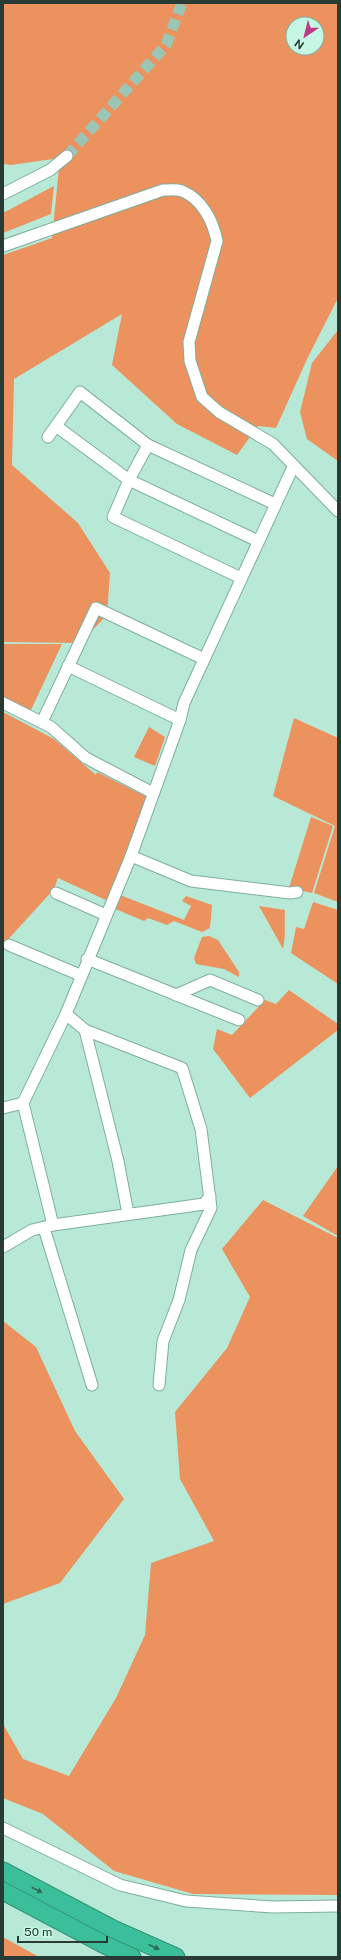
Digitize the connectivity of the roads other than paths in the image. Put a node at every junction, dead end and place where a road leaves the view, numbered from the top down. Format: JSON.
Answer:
{"nodes":[{"id":1,"x":67,"y":156,"type":"tunnel mouth"},
{"id":2,"x":3,"y":194,"type":"edge"},
{"id":3,"x":3,"y":246,"type":"edge"},
{"id":4,"x":56,"y":426,"type":"junction"},
{"id":5,"x":48,"y":437,"type":"dead end"},
{"id":6,"x":148,"y":445,"type":"junction"},
{"id":7,"x":293,"y":467,"type":"junction"},
{"id":8,"x":129,"y":480,"type":"junction"},
{"id":9,"x":274,"y":504,"type":"junction"},
{"id":10,"x":338,"y":511,"type":"edge"},
{"id":11,"x":258,"y":541,"type":"junction"},
{"id":12,"x":242,"y":578,"type":"junction"},
{"id":13,"x":204,"y":660,"type":"junction"},
{"id":14,"x":68,"y":666,"type":"junction"},
{"id":15,"x":3,"y":703,"type":"edge"},
{"id":16,"x":180,"y":720,"type":"junction"},
{"id":17,"x":42,"y":722,"type":"junction"},
{"id":18,"x":153,"y":793,"type":"junction"},
{"id":19,"x":131,"y":856,"type":"junction"},
{"id":20,"x":297,"y":892,"type":"dead end"},
{"id":21,"x":56,"y":893,"type":"dead end"},
{"id":22,"x":106,"y":915,"type":"junction"},
{"id":23,"x":9,"y":945,"type":"dead end"},
{"id":24,"x":87,"y":959,"type":"junction"},
{"id":25,"x":80,"y":975,"type":"junction"},
{"id":26,"x":176,"y":995,"type":"junction"},
{"id":27,"x":258,"y":1000,"type":"dead end"},
{"id":28,"x":66,"y":1014,"type":"junction"},
{"id":29,"x":239,"y":1020,"type":"dead end"},
{"id":30,"x":85,"y":1030,"type":"junction"},
{"id":31,"x":23,"y":1103,"type":"junction"},
{"id":32,"x":3,"y":1108,"type":"edge"},
{"id":33,"x":210,"y":1196,"type":"junction"},
{"id":34,"x":128,"y":1214,"type":"junction"},
{"id":35,"x":48,"y":1226,"type":"junction"},
{"id":36,"x":3,"y":1247,"type":"edge"},
{"id":37,"x":92,"y":1385,"type":"dead end"},
{"id":38,"x":159,"y":1385,"type":"dead end"},
{"id":39,"x":3,"y":1828,"type":"edge"},
{"id":40,"x":3,"y":1870,"type":"edge"},
{"id":41,"x":3,"y":1891,"type":"edge"},
{"id":42,"x":338,"y":1906,"type":"edge"},
{"id":43,"x":132,"y":1957,"type":"edge"},
{"id":44,"x":176,"y":1957,"type":"edge"}],
"edges":[{"from":1,"to":2,"type":"street"},
{"from":3,"to":7,"type":"street"},
{"from":4,"to":5,"type":"street"},
{"from":4,"to":6,"type":"street"},
{"from":4,"to":8,"type":"street"},
{"from":6,"to":8,"type":"street"},
{"from":6,"to":9,"type":"street"},
{"from":7,"to":9,"type":"street"},
{"from":7,"to":10,"type":"street"},
{"from":8,"to":11,"type":"street"},
{"from":8,"to":12,"type":"street"},
{"from":9,"to":11,"type":"street"},
{"from":11,"to":12,"type":"street"},
{"from":12,"to":13,"type":"street"},
{"from":13,"to":14,"type":"street"},
{"from":13,"to":16,"type":"street"},
{"from":14,"to":16,"type":"street"},
{"from":14,"to":17,"type":"street"},
{"from":15,"to":17,"type":"street"},
{"from":16,"to":18,"type":"street"},
{"from":17,"to":18,"type":"street"},
{"from":18,"to":19,"type":"street"},
{"from":19,"to":20,"type":"street"},
{"from":19,"to":22,"type":"street"},
{"from":21,"to":22,"type":"street"},
{"from":22,"to":24,"type":"street"},
{"from":23,"to":25,"type":"street"},
{"from":24,"to":25,"type":"street"},
{"from":24,"to":26,"type":"street"},
{"from":25,"to":28,"type":"street"},
{"from":26,"to":27,"type":"street"},
{"from":26,"to":29,"type":"street"},
{"from":28,"to":30,"type":"street"},
{"from":28,"to":31,"type":"street"},
{"from":30,"to":33,"type":"street"},
{"from":30,"to":34,"type":"street"},
{"from":31,"to":32,"type":"street"},
{"from":31,"to":35,"type":"street"},
{"from":33,"to":34,"type":"street"},
{"from":33,"to":38,"type":"street"},
{"from":34,"to":35,"type":"street"},
{"from":35,"to":36,"type":"street"},
{"from":35,"to":37,"type":"street"},
{"from":39,"to":42,"type":"street"},
{"from":40,"to":44,"type":"highway","one_way":true},
{"from":41,"to":43,"type":"highway"}]}
